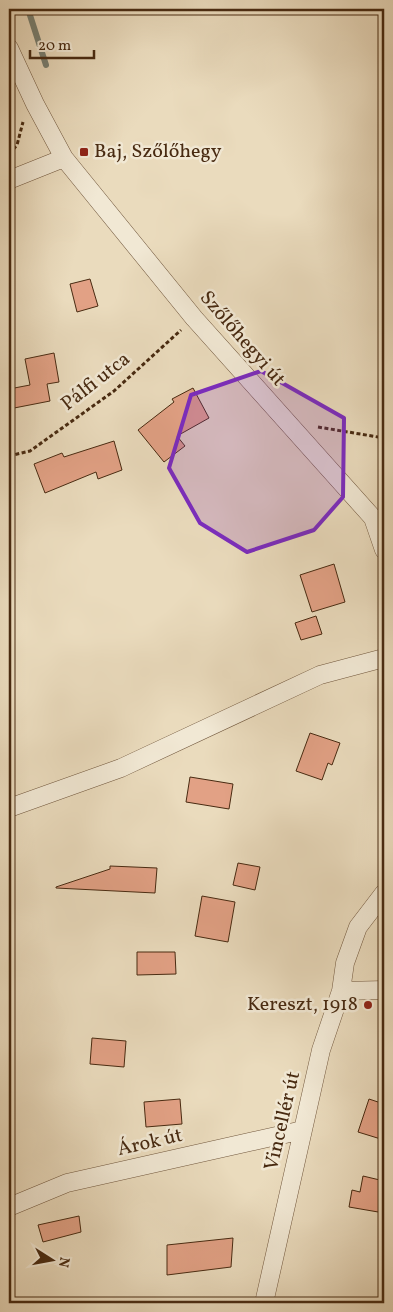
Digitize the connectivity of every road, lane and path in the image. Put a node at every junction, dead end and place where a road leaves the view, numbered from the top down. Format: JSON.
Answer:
{"nodes":[{"id":1,"x":9,"y":48,"type":"edge"},
{"id":2,"x":64,"y":158,"type":"junction"},
{"id":3,"x":9,"y":180,"type":"edge"},
{"id":4,"x":194,"y":318,"type":"junction"},
{"id":5,"x":288,"y":423,"type":"junction"},
{"id":6,"x":384,"y":438,"type":"edge"},
{"id":7,"x":9,"y":456,"type":"edge"},
{"id":8,"x":384,"y":550,"type":"edge"},
{"id":9,"x":384,"y":658,"type":"edge"},
{"id":10,"x":9,"y":808,"type":"edge"},
{"id":11,"x":384,"y":894,"type":"edge"},
{"id":12,"x":384,"y":990,"type":"edge"},
{"id":13,"x":341,"y":991,"type":"junction"},
{"id":14,"x":303,"y":1130,"type":"junction"},
{"id":15,"x":9,"y":1208,"type":"edge"},
{"id":16,"x":264,"y":1303,"type":"edge"}],
"edges":[{"from":1,"to":2,"type":"street","name":"Szőlőhegyi út"},
{"from":2,"to":3,"type":"street"},
{"from":2,"to":4,"type":"street","name":"Szőlőhegyi út"},
{"from":4,"to":5,"type":"street","name":"Szőlőhegyi út"},
{"from":4,"to":7,"type":"path","name":"Pálfi utca"},
{"from":5,"to":6,"type":"path"},
{"from":5,"to":8,"type":"street","name":"Szőlőhegyi út"},
{"from":9,"to":10,"type":"street"},
{"from":11,"to":13,"type":"street","name":"Vincellér út"},
{"from":12,"to":13,"type":"street"},
{"from":13,"to":14,"type":"street","name":"Vincellér út"},
{"from":14,"to":15,"type":"street","name":"Árok út"},
{"from":14,"to":16,"type":"street","name":"Vincellér út"}]}
